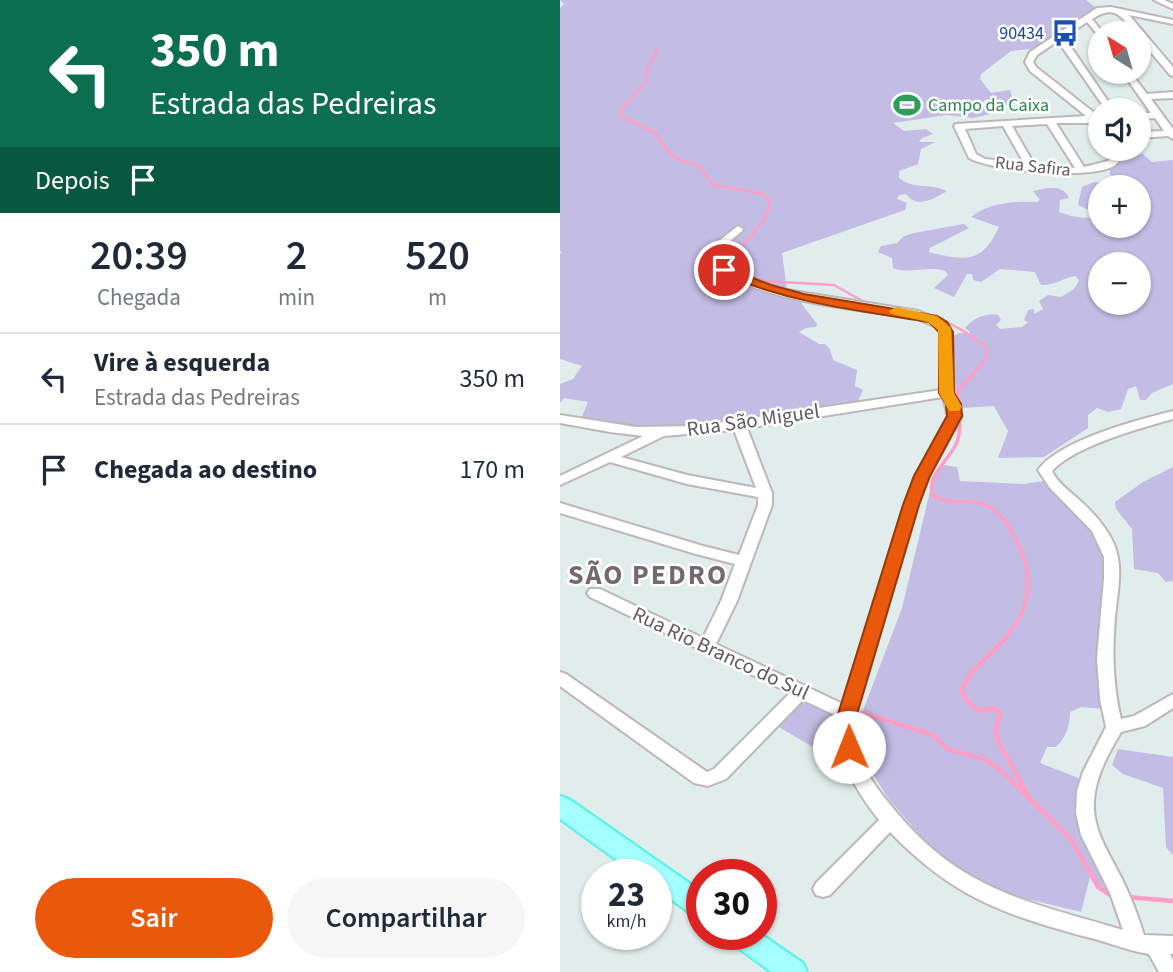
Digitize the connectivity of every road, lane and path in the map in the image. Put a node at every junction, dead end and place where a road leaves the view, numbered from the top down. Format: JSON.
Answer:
{"nodes":[{"id":1,"x":1159,"y":1,"type":"edge"},
{"id":2,"x":1173,"y":7,"type":"edge"},
{"id":3,"x":1121,"y":11,"type":"junction"},
{"id":4,"x":1088,"y":18,"type":"junction"},
{"id":5,"x":1090,"y":21,"type":"edge"},
{"id":6,"x":1172,"y":23,"type":"edge"},
{"id":7,"x":1060,"y":38,"type":"junction"},
{"id":8,"x":1173,"y":73,"type":"edge"},
{"id":9,"x":1136,"y":84,"type":"edge"},
{"id":10,"x":1173,"y":95,"type":"edge"},
{"id":11,"x":1146,"y":97,"type":"junction"},
{"id":12,"x":1102,"y":98,"type":"edge"},
{"id":13,"x":1088,"y":111,"type":"edge"},
{"id":14,"x":1151,"y":115,"type":"edge"},
{"id":15,"x":1159,"y":115,"type":"junction"},
{"id":16,"x":1088,"y":120,"type":"edge"},
{"id":17,"x":1050,"y":121,"type":"junction"},
{"id":18,"x":1006,"y":124,"type":"junction"},
{"id":19,"x":1151,"y":135,"type":"edge"},
{"id":20,"x":1172,"y":135,"type":"edge"},
{"id":21,"x":1113,"y":161,"type":"edge"},
{"id":22,"x":1031,"y":167,"type":"junction"},
{"id":23,"x":1083,"y":171,"type":"junction"},
{"id":24,"x":738,"y":229,"type":"dead end"},
{"id":25,"x":947,"y":393,"type":"junction"},
{"id":26,"x":1173,"y":415,"type":"edge"},
{"id":27,"x":560,"y":419,"type":"edge"},
{"id":28,"x":738,"y":424,"type":"junction"},
{"id":29,"x":661,"y":432,"type":"junction"},
{"id":30,"x":610,"y":458,"type":"junction"},
{"id":31,"x":560,"y":481,"type":"edge"},
{"id":32,"x":765,"y":493,"type":"junction"},
{"id":33,"x":560,"y":508,"type":"edge"},
{"id":34,"x":745,"y":561,"type":"junction"},
{"id":35,"x":595,"y":593,"type":"dead end"},
{"id":36,"x":707,"y":647,"type":"junction"},
{"id":37,"x":560,"y":678,"type":"edge"},
{"id":38,"x":803,"y":691,"type":"junction"},
{"id":39,"x":1173,"y":700,"type":"edge"},
{"id":40,"x":848,"y":714,"type":"junction"},
{"id":41,"x":1115,"y":727,"type":"junction"},
{"id":42,"x":560,"y":806,"type":"edge"},
{"id":43,"x":891,"y":819,"type":"junction"},
{"id":44,"x":823,"y":889,"type":"dead end"},
{"id":45,"x":686,"y":896,"type":"edge"},
{"id":46,"x":1155,"y":945,"type":"edge"},
{"id":47,"x":762,"y":950,"type":"edge"},
{"id":48,"x":793,"y":972,"type":"edge"},
{"id":49,"x":1169,"y":972,"type":"edge"}],
"edges":[{"from":1,"to":2,"type":"street"},
{"from":3,"to":4,"type":"street"},
{"from":3,"to":6,"type":"street"},
{"from":3,"to":8,"type":"street"},
{"from":4,"to":5,"type":"street"},
{"from":4,"to":7,"type":"street"},
{"from":7,"to":12,"type":"street"},
{"from":7,"to":13,"type":"street"},
{"from":9,"to":11,"type":"street"},
{"from":10,"to":11,"type":"street"},
{"from":11,"to":15,"type":"street"},
{"from":14,"to":15,"type":"street"},
{"from":15,"to":20,"type":"street"},
{"from":16,"to":17,"type":"street"},
{"from":17,"to":18,"type":"street"},
{"from":17,"to":23,"type":"street"},
{"from":18,"to":22,"type":"street"},
{"from":18,"to":22,"type":"street","name":"Rua Safira"},
{"from":19,"to":20,"type":"street"},
{"from":21,"to":23,"type":"street","name":"Rua Safira"},
{"from":22,"to":23,"type":"street","name":"Rua Safira"},
{"from":24,"to":25,"type":"street"},
{"from":25,"to":28,"type":"street","name":"Rua São Miguel"},
{"from":25,"to":40,"type":"street"},
{"from":26,"to":41,"type":"street"},
{"from":27,"to":29,"type":"street","name":"Rua São Miguel"},
{"from":28,"to":29,"type":"street","name":"Rua São Miguel"},
{"from":28,"to":32,"type":"street"},
{"from":29,"to":30,"type":"street"},
{"from":30,"to":31,"type":"street"},
{"from":30,"to":32,"type":"street"},
{"from":32,"to":34,"type":"street"},
{"from":33,"to":34,"type":"street"},
{"from":34,"to":36,"type":"street"},
{"from":35,"to":36,"type":"street","name":"Rua Rio Branco do Sul"},
{"from":36,"to":38,"type":"street","name":"Rua Rio Branco do Sul"},
{"from":37,"to":38,"type":"street"},
{"from":38,"to":40,"type":"street","name":"Rua Rio Branco do Sul"},
{"from":39,"to":41,"type":"street"},
{"from":40,"to":43,"type":"street"},
{"from":41,"to":46,"type":"street"},
{"from":42,"to":45,"type":"main road"},
{"from":43,"to":44,"type":"street"},
{"from":43,"to":46,"type":"street"},
{"from":46,"to":49,"type":"street"},
{"from":47,"to":48,"type":"main road"}]}
